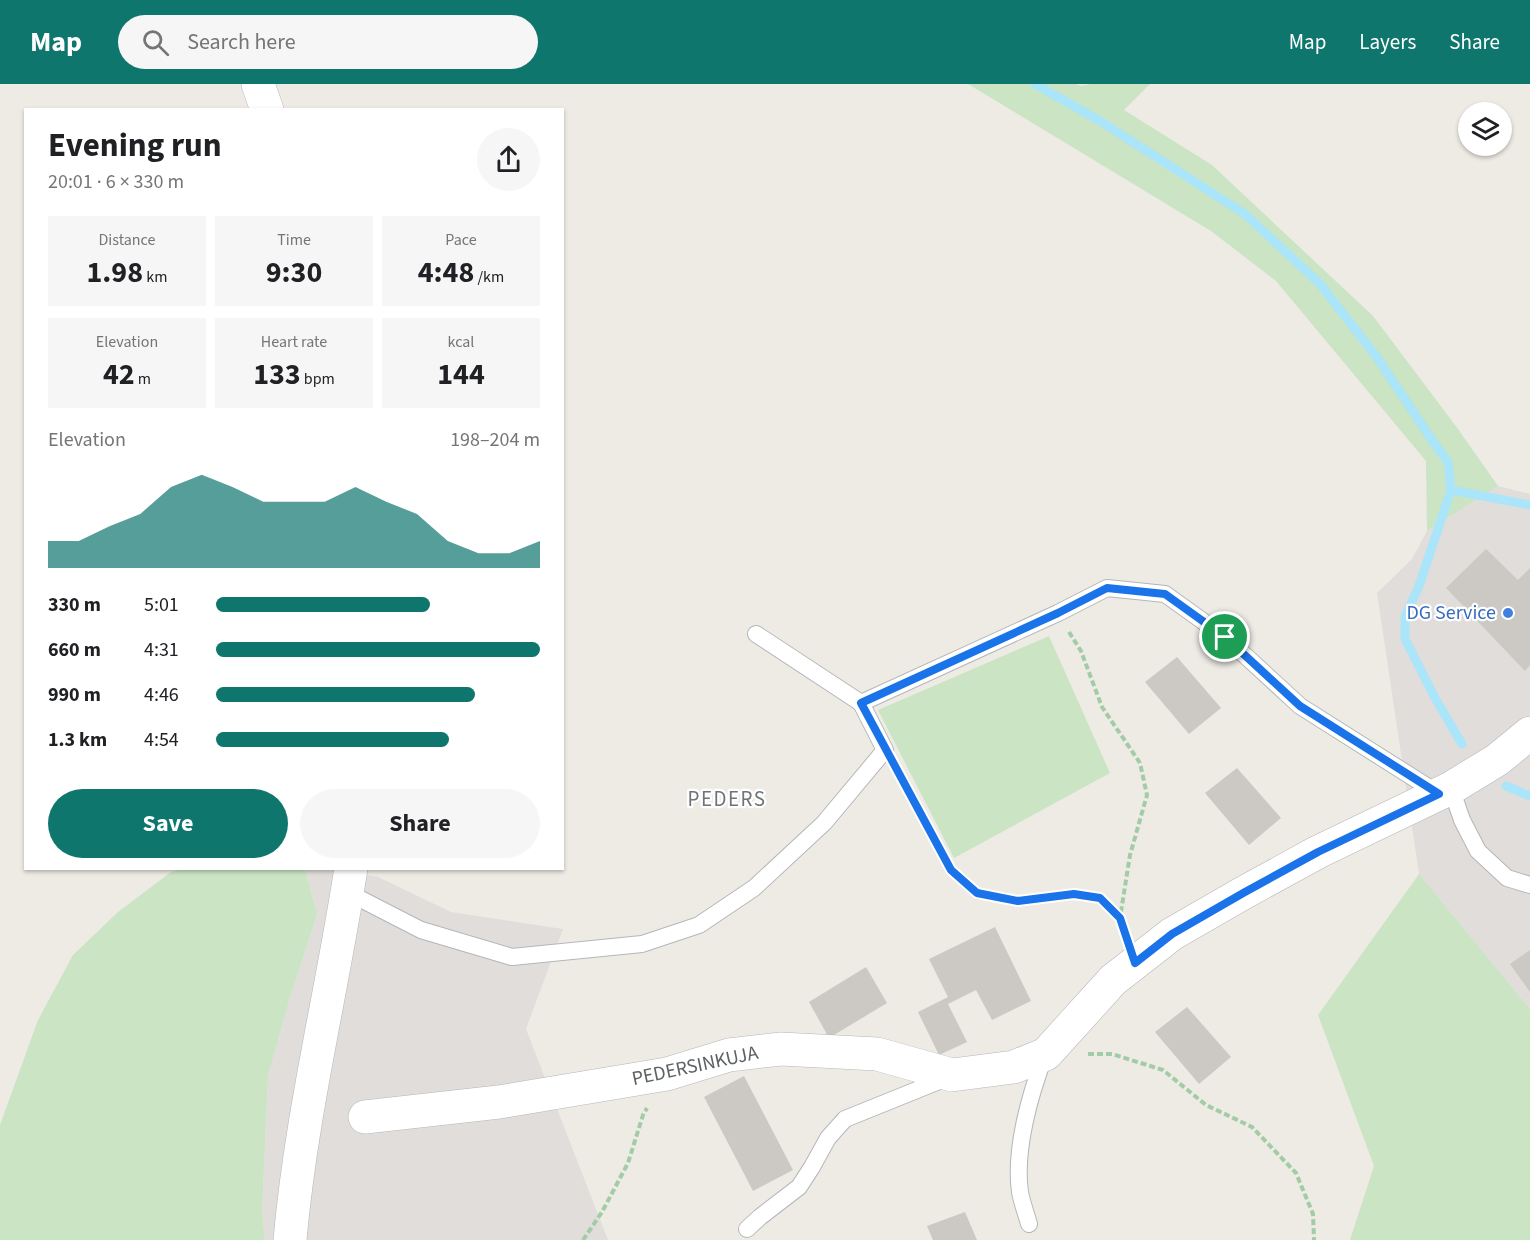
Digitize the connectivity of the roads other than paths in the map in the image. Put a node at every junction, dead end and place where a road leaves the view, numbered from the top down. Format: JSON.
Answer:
{"nodes":[{"id":1,"x":258,"y":84,"type":"edge"},
{"id":2,"x":266,"y":108,"type":"edge"},
{"id":3,"x":756,"y":634,"type":"dead end"},
{"id":4,"x":861,"y":703,"type":"junction"},
{"id":5,"x":1530,"y":733,"type":"edge"},
{"id":6,"x":1445,"y":791,"type":"junction"},
{"id":7,"x":349,"y":880,"type":"edge"},
{"id":8,"x":1530,"y":885,"type":"edge"},
{"id":9,"x":1046,"y":1054,"type":"junction"},
{"id":10,"x":952,"y":1075,"type":"junction"},
{"id":11,"x":365,"y":1117,"type":"dead end"},
{"id":12,"x":1029,"y":1224,"type":"dead end"},
{"id":13,"x":747,"y":1229,"type":"dead end"},
{"id":14,"x":290,"y":1240,"type":"edge"}],
"edges":[{"from":1,"to":2,"type":"street"},
{"from":3,"to":4,"type":"lane"},
{"from":4,"to":6,"type":"lane"},
{"from":4,"to":7,"type":"lane"},
{"from":5,"to":6,"type":"street","name":"PEDERSINKUJA"},
{"from":6,"to":8,"type":"lane"},
{"from":6,"to":9,"type":"street","name":"PEDERSINKUJA"},
{"from":7,"to":14,"type":"street"},
{"from":9,"to":10,"type":"street","name":"PEDERSINKUJA"},
{"from":9,"to":12,"type":"lane"},
{"from":10,"to":11,"type":"street","name":"PEDERSINKUJA"},
{"from":10,"to":13,"type":"lane"}]}
